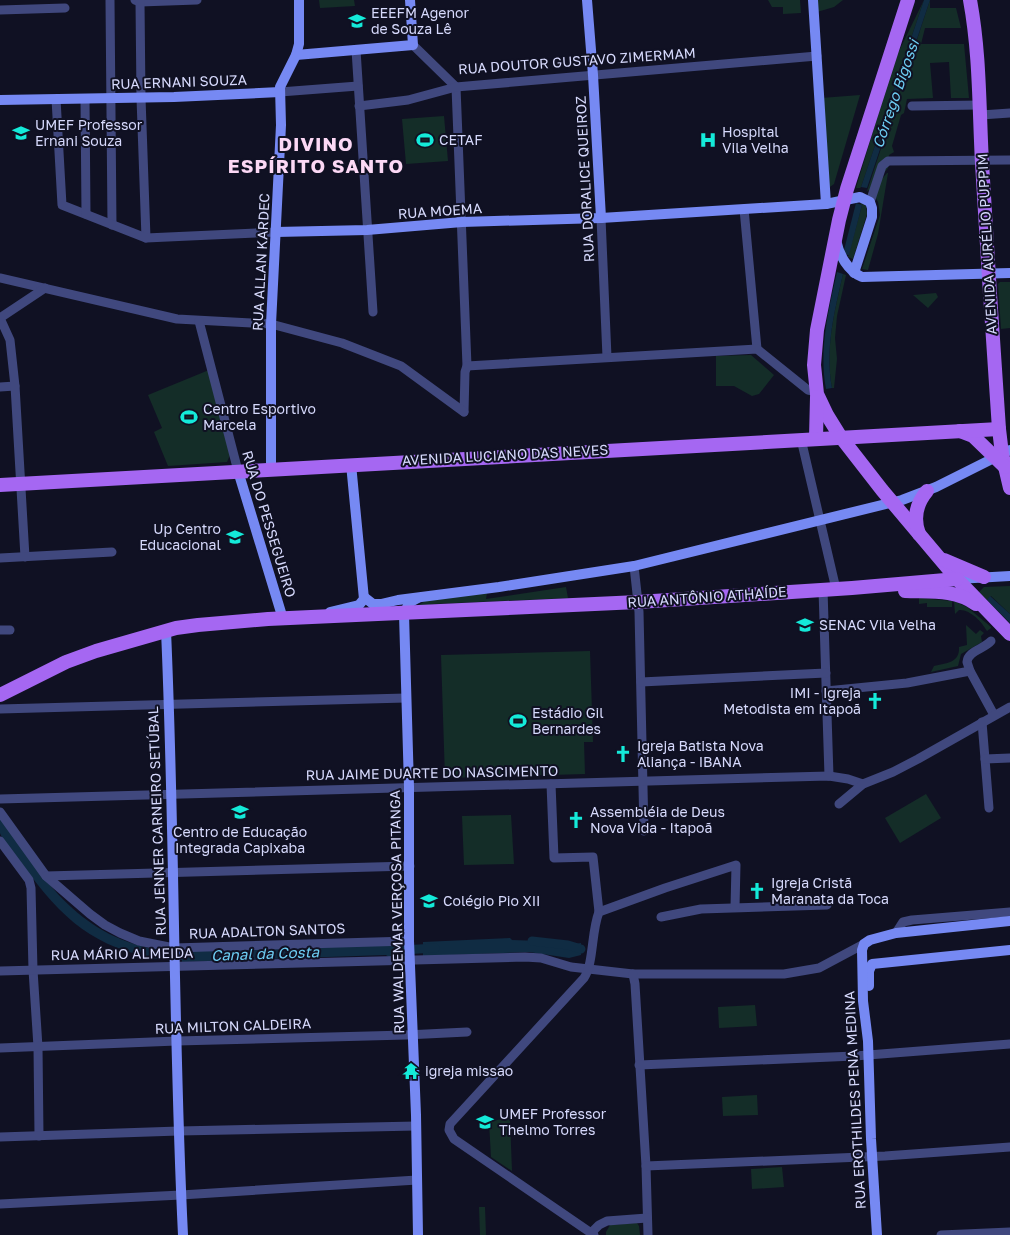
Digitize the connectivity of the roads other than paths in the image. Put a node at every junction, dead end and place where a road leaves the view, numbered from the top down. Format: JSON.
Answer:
{"nodes":[{"id":1,"x":110,"y":0,"type":"edge"},
{"id":2,"x":197,"y":0,"type":"edge"},
{"id":3,"x":298,"y":0,"type":"edge"},
{"id":4,"x":410,"y":0,"type":"edge"},
{"id":5,"x":587,"y":0,"type":"edge"},
{"id":6,"x":813,"y":0,"type":"edge"},
{"id":7,"x":908,"y":0,"type":"edge"},
{"id":8,"x":962,"y":0,"type":"edge"},
{"id":9,"x":970,"y":0,"type":"edge"},
{"id":10,"x":138,"y":1,"type":"edge"},
{"id":11,"x":65,"y":8,"type":"dead end"},
{"id":12,"x":0,"y":10,"type":"edge"},
{"id":13,"x":975,"y":29,"type":"junction"},
{"id":14,"x":413,"y":45,"type":"junction"},
{"id":15,"x":356,"y":50,"type":"junction"},
{"id":16,"x":296,"y":55,"type":"junction"},
{"id":17,"x":817,"y":56,"type":"junction"},
{"id":18,"x":593,"y":75,"type":"junction"},
{"id":19,"x":358,"y":86,"type":"junction"},
{"id":20,"x":456,"y":87,"type":"junction"},
{"id":21,"x":280,"y":92,"type":"junction"},
{"id":22,"x":110,"y":98,"type":"junction"},
{"id":23,"x":141,"y":98,"type":"junction"},
{"id":24,"x":85,"y":99,"type":"junction"},
{"id":25,"x":0,"y":100,"type":"edge"},
{"id":26,"x":56,"y":100,"type":"junction"},
{"id":27,"x":359,"y":106,"type":"junction"},
{"id":28,"x":912,"y":106,"type":"dead end"},
{"id":29,"x":980,"y":110,"type":"junction"},
{"id":30,"x":1010,"y":113,"type":"edge"},
{"id":31,"x":982,"y":160,"type":"junction"},
{"id":32,"x":1010,"y":160,"type":"edge"},
{"id":33,"x":844,"y":199,"type":"junction"},
{"id":34,"x":870,"y":202,"type":"junction"},
{"id":35,"x":826,"y":204,"type":"junction"},
{"id":36,"x":744,"y":209,"type":"junction"},
{"id":37,"x":86,"y":214,"type":"junction"},
{"id":38,"x":601,"y":218,"type":"junction"},
{"id":39,"x":839,"y":220,"type":"junction"},
{"id":40,"x":462,"y":222,"type":"junction"},
{"id":41,"x":112,"y":226,"type":"junction"},
{"id":42,"x":367,"y":230,"type":"junction"},
{"id":43,"x":276,"y":232,"type":"junction"},
{"id":44,"x":146,"y":238,"type":"junction"},
{"id":45,"x":836,"y":239,"type":"junction"},
{"id":46,"x":854,"y":273,"type":"junction"},
{"id":47,"x":1010,"y":273,"type":"edge"},
{"id":48,"x":988,"y":274,"type":"junction"},
{"id":49,"x":0,"y":278,"type":"edge"},
{"id":50,"x":46,"y":288,"type":"junction"},
{"id":51,"x":373,"y":312,"type":"dead end"},
{"id":52,"x":199,"y":321,"type":"junction"},
{"id":53,"x":272,"y":324,"type":"junction"},
{"id":54,"x":757,"y":349,"type":"junction"},
{"id":55,"x":606,"y":357,"type":"junction"},
{"id":56,"x":467,"y":366,"type":"junction"},
{"id":57,"x":15,"y":386,"type":"junction"},
{"id":58,"x":0,"y":387,"type":"edge"},
{"id":59,"x":817,"y":393,"type":"junction"},
{"id":60,"x":1004,"y":428,"type":"edge"},
{"id":61,"x":959,"y":431,"type":"junction"},
{"id":62,"x":840,"y":436,"type":"junction"},
{"id":63,"x":816,"y":438,"type":"junction"},
{"id":64,"x":801,"y":439,"type":"junction"},
{"id":65,"x":1003,"y":457,"type":"edge"},
{"id":66,"x":351,"y":464,"type":"junction"},
{"id":67,"x":271,"y":469,"type":"junction"},
{"id":68,"x":238,"y":471,"type":"junction"},
{"id":69,"x":20,"y":483,"type":"junction"},
{"id":70,"x":0,"y":484,"type":"edge"},
{"id":71,"x":1010,"y":488,"type":"edge"},
{"id":72,"x":927,"y":491,"type":"junction"},
{"id":73,"x":892,"y":503,"type":"junction"},
{"id":74,"x":820,"y":521,"type":"junction"},
{"id":75,"x":919,"y":534,"type":"junction"},
{"id":76,"x":112,"y":552,"type":"dead end"},
{"id":77,"x":937,"y":555,"type":"junction"},
{"id":78,"x":25,"y":557,"type":"junction"},
{"id":79,"x":0,"y":558,"type":"edge"},
{"id":80,"x":634,"y":566,"type":"junction"},
{"id":81,"x":1010,"y":576,"type":"edge"},
{"id":82,"x":984,"y":577,"type":"junction"},
{"id":83,"x":957,"y":579,"type":"junction"},
{"id":84,"x":852,"y":588,"type":"junction"},
{"id":85,"x":829,"y":589,"type":"junction"},
{"id":86,"x":364,"y":597,"type":"junction"},
{"id":87,"x":420,"y":597,"type":"junction"},
{"id":88,"x":638,"y":602,"type":"junction"},
{"id":89,"x":987,"y":611,"type":"junction"},
{"id":90,"x":404,"y":614,"type":"junction"},
{"id":91,"x":318,"y":617,"type":"junction"},
{"id":92,"x":283,"y":619,"type":"junction"},
{"id":93,"x":0,"y":630,"type":"edge"},
{"id":94,"x":10,"y":630,"type":"dead end"},
{"id":95,"x":166,"y":631,"type":"junction"},
{"id":96,"x":1010,"y":634,"type":"edge"},
{"id":97,"x":991,"y":641,"type":"dead end"},
{"id":98,"x":970,"y":671,"type":"junction"},
{"id":99,"x":826,"y":673,"type":"junction"},
{"id":100,"x":641,"y":682,"type":"junction"},
{"id":101,"x":826,"y":691,"type":"junction"},
{"id":102,"x":0,"y":695,"type":"edge"},
{"id":103,"x":406,"y":698,"type":"junction"},
{"id":104,"x":168,"y":704,"type":"junction"},
{"id":105,"x":1010,"y":707,"type":"edge"},
{"id":106,"x":0,"y":709,"type":"edge"},
{"id":107,"x":994,"y":715,"type":"junction"},
{"id":108,"x":982,"y":722,"type":"junction"},
{"id":109,"x":1010,"y":758,"type":"edge"},
{"id":110,"x":985,"y":759,"type":"junction"},
{"id":111,"x":829,"y":776,"type":"junction"},
{"id":112,"x":643,"y":781,"type":"junction"},
{"id":113,"x":551,"y":784,"type":"junction"},
{"id":114,"x":863,"y":784,"type":"junction"},
{"id":115,"x":409,"y":787,"type":"junction"},
{"id":116,"x":171,"y":793,"type":"junction"},
{"id":117,"x":0,"y":799,"type":"edge"},
{"id":118,"x":839,"y":804,"type":"dead end"},
{"id":119,"x":990,"y":808,"type":"dead end"},
{"id":120,"x":0,"y":812,"type":"edge"},
{"id":121,"x":644,"y":831,"type":"dead end"},
{"id":122,"x":0,"y":841,"type":"edge"},
{"id":123,"x":410,"y":866,"type":"junction"},
{"id":124,"x":174,"y":873,"type":"junction"},
{"id":125,"x":46,"y":876,"type":"junction"},
{"id":126,"x":827,"y":905,"type":"dead end"},
{"id":127,"x":735,"y":907,"type":"junction"},
{"id":128,"x":599,"y":912,"type":"junction"},
{"id":129,"x":1010,"y":912,"type":"edge"},
{"id":130,"x":661,"y":917,"type":"dead end"},
{"id":131,"x":1010,"y":921,"type":"edge"},
{"id":132,"x":896,"y":933,"type":"junction"},
{"id":133,"x":409,"y":942,"type":"junction"},
{"id":134,"x":864,"y":944,"type":"junction"},
{"id":135,"x":174,"y":949,"type":"junction"},
{"id":136,"x":1010,"y":950,"type":"edge"},
{"id":137,"x":410,"y":960,"type":"junction"},
{"id":138,"x":175,"y":965,"type":"junction"},
{"id":139,"x":588,"y":968,"type":"junction"},
{"id":140,"x":33,"y":970,"type":"junction"},
{"id":141,"x":0,"y":971,"type":"edge"},
{"id":142,"x":634,"y":974,"type":"junction"},
{"id":143,"x":468,"y":1032,"type":"dead end"},
{"id":144,"x":412,"y":1035,"type":"junction"},
{"id":145,"x":177,"y":1041,"type":"junction"},
{"id":146,"x":868,"y":1041,"type":"junction"},
{"id":147,"x":1010,"y":1044,"type":"edge"},
{"id":148,"x":38,"y":1047,"type":"junction"},
{"id":149,"x":0,"y":1048,"type":"edge"},
{"id":150,"x":868,"y":1055,"type":"junction"},
{"id":151,"x":639,"y":1064,"type":"junction"},
{"id":152,"x":416,"y":1126,"type":"junction"},
{"id":153,"x":179,"y":1131,"type":"junction"},
{"id":154,"x":39,"y":1136,"type":"junction"},
{"id":155,"x":0,"y":1137,"type":"edge"},
{"id":156,"x":1010,"y":1148,"type":"edge"},
{"id":157,"x":872,"y":1156,"type":"junction"},
{"id":158,"x":646,"y":1166,"type":"junction"},
{"id":159,"x":418,"y":1180,"type":"junction"},
{"id":160,"x":181,"y":1195,"type":"junction"},
{"id":161,"x":0,"y":1204,"type":"edge"},
{"id":162,"x":647,"y":1218,"type":"junction"},
{"id":163,"x":1010,"y":1232,"type":"edge"},
{"id":164,"x":593,"y":1234,"type":"edge"},
{"id":165,"x":183,"y":1235,"type":"edge"},
{"id":166,"x":418,"y":1235,"type":"edge"},
{"id":167,"x":648,"y":1235,"type":"edge"},
{"id":168,"x":877,"y":1235,"type":"edge"},
{"id":169,"x":941,"y":1235,"type":"edge"}],
"edges":[{"from":1,"to":22,"type":"street"},
{"from":2,"to":10,"type":"street"},
{"from":3,"to":16,"type":"street","name":"RUA ALLAN KARDEC"},
{"from":4,"to":14,"type":"street"},
{"from":5,"to":18,"type":"street","name":"RUA DORALICE QUEIROZ"},
{"from":6,"to":17,"type":"street"},
{"from":7,"to":33,"type":"main road"},
{"from":8,"to":13,"type":"street"},
{"from":9,"to":13,"type":"main road","name":"AVENIDA AURÉLIO PUPPIM"},
{"from":10,"to":23,"type":"street"},
{"from":11,"to":12,"type":"street"},
{"from":13,"to":29,"type":"main road","name":"AVENIDA AURÉLIO PUPPIM"},
{"from":14,"to":15,"type":"street"},
{"from":14,"to":20,"type":"street","name":"RUA DOUTOR GUSTAVO ZIMERMAM"},
{"from":15,"to":16,"type":"street"},
{"from":15,"to":19,"type":"street"},
{"from":16,"to":21,"type":"street","name":"RUA ALLAN KARDEC"},
{"from":17,"to":18,"type":"street","name":"RUA DOUTOR GUSTAVO ZIMERMAM"},
{"from":17,"to":35,"type":"street"},
{"from":18,"to":20,"type":"street","name":"RUA DOUTOR GUSTAVO ZIMERMAM"},
{"from":18,"to":38,"type":"street","name":"RUA DORALICE QUEIROZ"},
{"from":19,"to":21,"type":"street","name":"RUA ERNANI SOUZA"},
{"from":19,"to":27,"type":"street"},
{"from":20,"to":27,"type":"street"},
{"from":20,"to":40,"type":"street"},
{"from":21,"to":23,"type":"street","name":"RUA ERNANI SOUZA"},
{"from":21,"to":43,"type":"street","name":"RUA ALLAN KARDEC"},
{"from":22,"to":23,"type":"street","name":"RUA ERNANI SOUZA"},
{"from":22,"to":24,"type":"street","name":"RUA ERNANI SOUZA"},
{"from":22,"to":41,"type":"street"},
{"from":23,"to":44,"type":"street"},
{"from":24,"to":26,"type":"street","name":"RUA ERNANI SOUZA"},
{"from":24,"to":37,"type":"street"},
{"from":25,"to":26,"type":"street","name":"RUA ERNANI SOUZA"},
{"from":26,"to":37,"type":"street","name":"RUA MOEMA"},
{"from":27,"to":42,"type":"street"},
{"from":28,"to":29,"type":"street"},
{"from":29,"to":30,"type":"street"},
{"from":29,"to":31,"type":"main road","name":"AVENIDA AURÉLIO PUPPIM"},
{"from":31,"to":32,"type":"street"},
{"from":31,"to":34,"type":"street"},
{"from":31,"to":48,"type":"main road","name":"AVENIDA AURÉLIO PUPPIM"},
{"from":33,"to":34,"type":"street"},
{"from":33,"to":35,"type":"street","name":"RUA MOEMA"},
{"from":33,"to":39,"type":"main road"},
{"from":34,"to":46,"type":"street"},
{"from":35,"to":36,"type":"street","name":"RUA MOEMA"},
{"from":35,"to":39,"type":"street"},
{"from":36,"to":38,"type":"street","name":"RUA MOEMA"},
{"from":36,"to":54,"type":"street"},
{"from":37,"to":41,"type":"street","name":"RUA MOEMA"},
{"from":38,"to":40,"type":"street","name":"RUA MOEMA"},
{"from":38,"to":55,"type":"street","name":"RUA DORALICE QUEIROZ"},
{"from":39,"to":45,"type":"main road"},
{"from":40,"to":42,"type":"street","name":"RUA MOEMA"},
{"from":40,"to":56,"type":"street"},
{"from":41,"to":44,"type":"street","name":"RUA MOEMA"},
{"from":42,"to":43,"type":"street","name":"RUA MOEMA"},
{"from":42,"to":51,"type":"street"},
{"from":43,"to":44,"type":"street","name":"RUA MOEMA"},
{"from":43,"to":53,"type":"street","name":"RUA ALLAN KARDEC"},
{"from":45,"to":46,"type":"street"},
{"from":45,"to":59,"type":"main road"},
{"from":46,"to":48,"type":"street"},
{"from":47,"to":48,"type":"street"},
{"from":48,"to":60,"type":"main road","name":"AVENIDA AURÉLIO PUPPIM"},
{"from":49,"to":50,"type":"street"},
{"from":50,"to":52,"type":"street"},
{"from":50,"to":57,"type":"street"},
{"from":52,"to":53,"type":"street"},
{"from":52,"to":68,"type":"street","name":"RUA DO PESSEGUEIRO"},
{"from":53,"to":56,"type":"street"},
{"from":53,"to":67,"type":"street","name":"RUA ALLAN KARDEC"},
{"from":54,"to":55,"type":"street"},
{"from":54,"to":59,"type":"street"},
{"from":55,"to":56,"type":"street"},
{"from":57,"to":58,"type":"street"},
{"from":57,"to":69,"type":"street"},
{"from":59,"to":62,"type":"main road"},
{"from":59,"to":63,"type":"main road"},
{"from":60,"to":61,"type":"main road","name":"AVENIDA LUCIANO DAS NEVES"},
{"from":60,"to":65,"type":"main road","name":"AVENIDA AURÉLIO PUPPIM"},
{"from":61,"to":62,"type":"main road","name":"AVENIDA LUCIANO DAS NEVES"},
{"from":61,"to":65,"type":"main road"},
{"from":62,"to":63,"type":"main road","name":"AVENIDA LUCIANO DAS NEVES"},
{"from":62,"to":73,"type":"main road"},
{"from":63,"to":64,"type":"main road","name":"AVENIDA LUCIANO DAS NEVES"},
{"from":64,"to":66,"type":"main road","name":"AVENIDA LUCIANO DAS NEVES"},
{"from":64,"to":74,"type":"street"},
{"from":65,"to":71,"type":"main road","name":"AVENIDA AURÉLIO PUPPIM"},
{"from":65,"to":72,"type":"street"},
{"from":66,"to":67,"type":"main road","name":"AVENIDA LUCIANO DAS NEVES"},
{"from":66,"to":86,"type":"street"},
{"from":67,"to":68,"type":"main road","name":"AVENIDA LUCIANO DAS NEVES"},
{"from":68,"to":69,"type":"main road","name":"AVENIDA LUCIANO DAS NEVES"},
{"from":68,"to":92,"type":"street","name":"RUA DO PESSEGUEIRO"},
{"from":69,"to":70,"type":"main road","name":"AVENIDA LUCIANO DAS NEVES"},
{"from":69,"to":78,"type":"street"},
{"from":72,"to":73,"type":"street"},
{"from":72,"to":75,"type":"main road"},
{"from":73,"to":74,"type":"street"},
{"from":73,"to":75,"type":"main road"},
{"from":74,"to":80,"type":"street"},
{"from":74,"to":85,"type":"street"},
{"from":75,"to":77,"type":"main road"},
{"from":76,"to":78,"type":"street"},
{"from":77,"to":82,"type":"main road"},
{"from":77,"to":83,"type":"main road"},
{"from":78,"to":79,"type":"street"},
{"from":80,"to":87,"type":"street"},
{"from":80,"to":88,"type":"street"},
{"from":81,"to":82,"type":"street","name":"RUA ANTÔNIO ATHAÍDE"},
{"from":82,"to":83,"type":"street","name":"RUA ANTÔNIO ATHAÍDE"},
{"from":83,"to":84,"type":"main road","name":"RUA ANTÔNIO ATHAÍDE"},
{"from":83,"to":89,"type":"main road"},
{"from":84,"to":85,"type":"main road","name":"RUA ANTÔNIO ATHAÍDE"},
{"from":84,"to":89,"type":"main road"},
{"from":85,"to":88,"type":"main road","name":"RUA ANTÔNIO ATHAÍDE"},
{"from":85,"to":99,"type":"street"},
{"from":86,"to":87,"type":"street"},
{"from":86,"to":91,"type":"street"},
{"from":87,"to":90,"type":"street"},
{"from":88,"to":90,"type":"main road","name":"RUA ANTÔNIO ATHAÍDE"},
{"from":88,"to":100,"type":"street"},
{"from":89,"to":96,"type":"main road"},
{"from":90,"to":91,"type":"main road","name":"RUA ANTÔNIO ATHAÍDE"},
{"from":90,"to":103,"type":"street","name":"RUA WALDEMAR VERÇOSA PITANGA"},
{"from":91,"to":92,"type":"main road","name":"RUA ANTÔNIO ATHAÍDE"},
{"from":92,"to":95,"type":"main road","name":"RUA ANTÔNIO ATHAÍDE"},
{"from":93,"to":94,"type":"street"},
{"from":95,"to":102,"type":"main road","name":"RUA ANTÔNIO ATHAÍDE"},
{"from":95,"to":104,"type":"street","name":"RUA JENNER CARNEIRO SETÚBAL"},
{"from":97,"to":98,"type":"street"},
{"from":98,"to":101,"type":"street"},
{"from":98,"to":107,"type":"street"},
{"from":99,"to":100,"type":"street"},
{"from":99,"to":101,"type":"street"},
{"from":100,"to":112,"type":"street"},
{"from":101,"to":111,"type":"street"},
{"from":103,"to":104,"type":"street"},
{"from":103,"to":115,"type":"street","name":"RUA WALDEMAR VERÇOSA PITANGA"},
{"from":104,"to":106,"type":"street"},
{"from":104,"to":116,"type":"street","name":"RUA JENNER CARNEIRO SETÚBAL"},
{"from":105,"to":107,"type":"street"},
{"from":107,"to":108,"type":"street"},
{"from":108,"to":110,"type":"street"},
{"from":108,"to":114,"type":"street"},
{"from":109,"to":110,"type":"street"},
{"from":110,"to":119,"type":"street"},
{"from":111,"to":112,"type":"street","name":"RUA JAIME DUARTE DO NASCIMENTO"},
{"from":111,"to":114,"type":"street","name":"RUA JAIME DUARTE DO NASCIMENTO"},
{"from":112,"to":113,"type":"street","name":"RUA JAIME DUARTE DO NASCIMENTO"},
{"from":112,"to":121,"type":"street"},
{"from":113,"to":115,"type":"street","name":"RUA JAIME DUARTE DO NASCIMENTO"},
{"from":113,"to":128,"type":"street"},
{"from":114,"to":118,"type":"street"},
{"from":115,"to":116,"type":"street","name":"RUA JAIME DUARTE DO NASCIMENTO"},
{"from":115,"to":123,"type":"street","name":"RUA WALDEMAR VERÇOSA PITANGA"},
{"from":116,"to":117,"type":"street","name":"RUA JAIME DUARTE DO NASCIMENTO"},
{"from":116,"to":124,"type":"street","name":"RUA JENNER CARNEIRO SETÚBAL"},
{"from":120,"to":125,"type":"street","name":"RUA ADALTON SANTOS"},
{"from":122,"to":140,"type":"street"},
{"from":123,"to":124,"type":"street"},
{"from":123,"to":133,"type":"street","name":"RUA WALDEMAR VERÇOSA PITANGA"},
{"from":124,"to":125,"type":"street"},
{"from":124,"to":135,"type":"street","name":"RUA JENNER CARNEIRO SETÚBAL"},
{"from":125,"to":135,"type":"street","name":"RUA ADALTON SANTOS"},
{"from":126,"to":127,"type":"street"},
{"from":127,"to":128,"type":"street"},
{"from":127,"to":130,"type":"street"},
{"from":128,"to":139,"type":"street"},
{"from":129,"to":132,"type":"street"},
{"from":131,"to":132,"type":"street"},
{"from":132,"to":134,"type":"street"},
{"from":133,"to":135,"type":"street","name":"RUA ADALTON SANTOS"},
{"from":133,"to":137,"type":"street","name":"RUA WALDEMAR VERÇOSA PITANGA"},
{"from":134,"to":142,"type":"street","name":"RUA MÁRIO ALMEIDA"},
{"from":134,"to":146,"type":"street","name":"RUA EROTHILDES PENA MEDINA"},
{"from":135,"to":138,"type":"street","name":"RUA JENNER CARNEIRO SETÚBAL"},
{"from":136,"to":146,"type":"street"},
{"from":137,"to":138,"type":"street","name":"RUA MÁRIO ALMEIDA"},
{"from":137,"to":139,"type":"street","name":"RUA MÁRIO ALMEIDA"},
{"from":137,"to":144,"type":"street","name":"RUA WALDEMAR VERÇOSA PITANGA"},
{"from":138,"to":140,"type":"street","name":"RUA MÁRIO ALMEIDA"},
{"from":138,"to":145,"type":"street","name":"RUA JENNER CARNEIRO SETÚBAL"},
{"from":139,"to":142,"type":"street","name":"RUA MÁRIO ALMEIDA"},
{"from":139,"to":164,"type":"street"},
{"from":140,"to":141,"type":"street","name":"RUA MÁRIO ALMEIDA"},
{"from":140,"to":148,"type":"street"},
{"from":142,"to":151,"type":"street"},
{"from":143,"to":144,"type":"street","name":"RUA MILTON CALDEIRA"},
{"from":144,"to":145,"type":"street","name":"RUA MILTON CALDEIRA"},
{"from":144,"to":152,"type":"street","name":"RUA WALDEMAR VERÇOSA PITANGA"},
{"from":145,"to":148,"type":"street","name":"RUA MILTON CALDEIRA"},
{"from":145,"to":153,"type":"street","name":"RUA JENNER CARNEIRO SETÚBAL"},
{"from":146,"to":150,"type":"street","name":"RUA EROTHILDES PENA MEDINA"},
{"from":147,"to":150,"type":"street"},
{"from":148,"to":149,"type":"street","name":"RUA MILTON CALDEIRA"},
{"from":148,"to":154,"type":"street"},
{"from":150,"to":151,"type":"street"},
{"from":150,"to":157,"type":"street","name":"RUA EROTHILDES PENA MEDINA"},
{"from":151,"to":158,"type":"street"},
{"from":152,"to":153,"type":"street"},
{"from":152,"to":159,"type":"street","name":"RUA WALDEMAR VERÇOSA PITANGA"},
{"from":153,"to":154,"type":"street"},
{"from":153,"to":160,"type":"street","name":"RUA JENNER CARNEIRO SETÚBAL"},
{"from":154,"to":155,"type":"street"},
{"from":156,"to":157,"type":"street"},
{"from":157,"to":158,"type":"street"},
{"from":157,"to":168,"type":"street","name":"RUA EROTHILDES PENA MEDINA"},
{"from":158,"to":162,"type":"street"},
{"from":159,"to":160,"type":"street"},
{"from":159,"to":166,"type":"street","name":"RUA WALDEMAR VERÇOSA PITANGA"},
{"from":160,"to":161,"type":"street"},
{"from":160,"to":165,"type":"street","name":"RUA JENNER CARNEIRO SETÚBAL"},
{"from":162,"to":164,"type":"street"},
{"from":162,"to":167,"type":"street"},
{"from":163,"to":169,"type":"street"}]}
